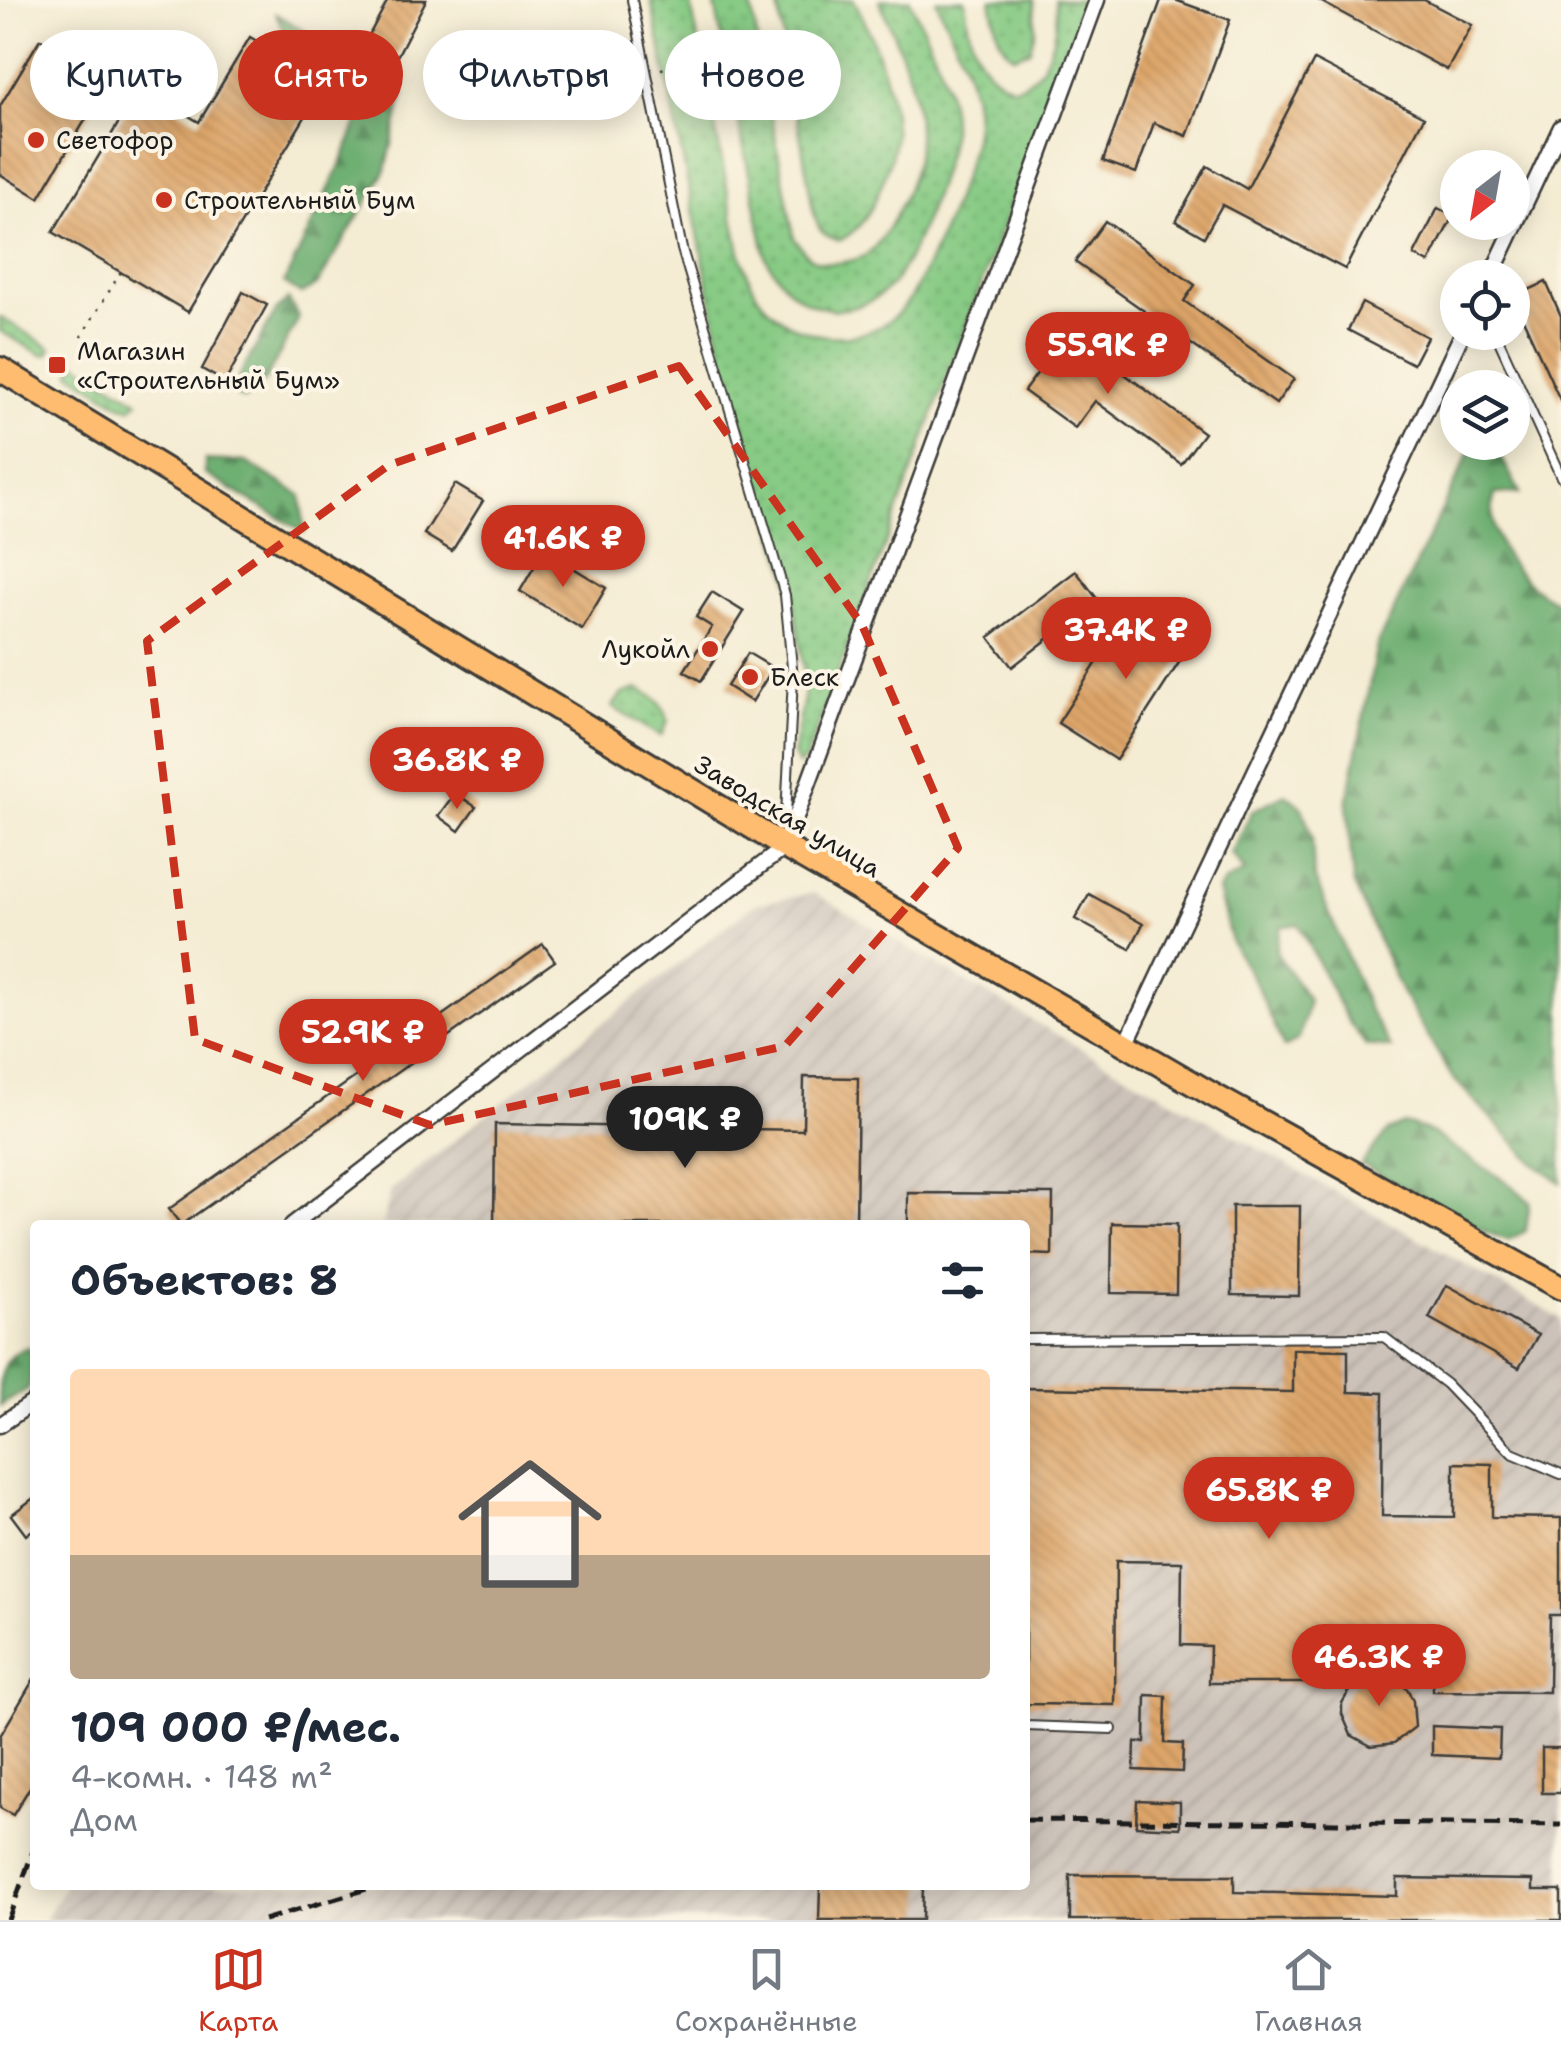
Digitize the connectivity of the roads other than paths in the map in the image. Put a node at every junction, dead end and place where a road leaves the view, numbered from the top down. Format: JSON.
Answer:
{"nodes":[{"id":1,"x":632,"y":0,"type":"edge"},
{"id":2,"x":1097,"y":0,"type":"edge"},
{"id":3,"x":1561,"y":127,"type":"edge"},
{"id":4,"x":1498,"y":260,"type":"edge"},
{"id":5,"x":1455,"y":350,"type":"edge"},
{"id":6,"x":1503,"y":350,"type":"edge"},
{"id":7,"x":0,"y":370,"type":"edge"},
{"id":8,"x":1561,"y":477,"type":"edge"},
{"id":9,"x":785,"y":848,"type":"junction"},
{"id":10,"x":1126,"y":1044,"type":"junction"},
{"id":11,"x":304,"y":1220,"type":"edge"},
{"id":12,"x":1561,"y":1288,"type":"edge"},
{"id":13,"x":1030,"y":1339,"type":"edge"},
{"id":14,"x":30,"y":1404,"type":"edge"},
{"id":15,"x":0,"y":1425,"type":"edge"},
{"id":16,"x":1561,"y":1474,"type":"edge"},
{"id":17,"x":1030,"y":1726,"type":"edge"},
{"id":18,"x":1112,"y":1728,"type":"dead end"}],
"edges":[{"from":1,"to":9,"type":"lane"},
{"from":2,"to":9,"type":"street"},
{"from":3,"to":4,"type":"street"},
{"from":5,"to":10,"type":"street"},
{"from":6,"to":8,"type":"lane"},
{"from":7,"to":9,"type":"main road","name":"Заводская улица"},
{"from":9,"to":10,"type":"main road","name":"Заводская улица"},
{"from":9,"to":11,"type":"street"},
{"from":10,"to":12,"type":"main road","name":"Заводская улица"},
{"from":13,"to":16,"type":"lane"},
{"from":14,"to":15,"type":"street"},
{"from":17,"to":18,"type":"lane"}]}
